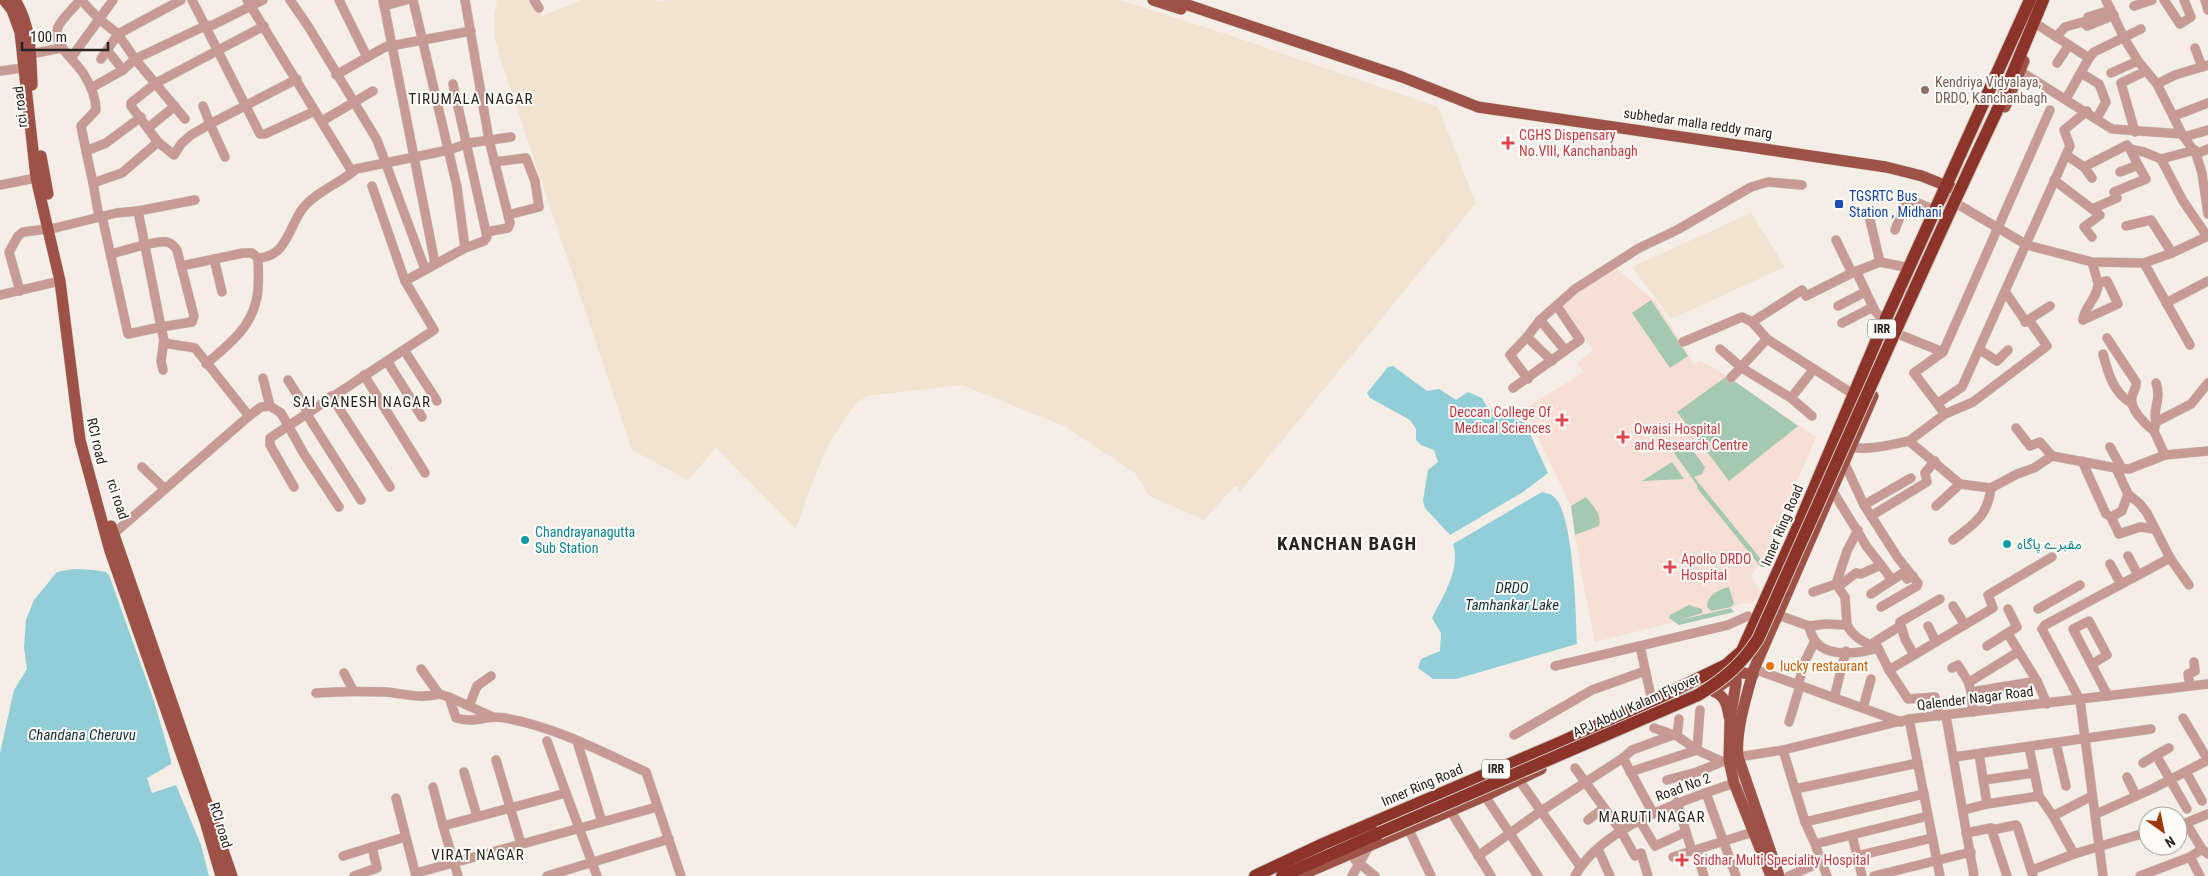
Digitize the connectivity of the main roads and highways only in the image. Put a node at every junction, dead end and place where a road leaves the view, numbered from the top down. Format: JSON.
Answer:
{"nodes":[{"id":1,"x":4,"y":0,"type":"edge"},
{"id":2,"x":15,"y":0,"type":"edge"},
{"id":3,"x":1153,"y":0,"type":"edge"},
{"id":4,"x":1173,"y":0,"type":"edge"},
{"id":5,"x":2041,"y":0,"type":"edge"},
{"id":6,"x":1428,"y":87,"type":"junction"},
{"id":7,"x":1944,"y":190,"type":"junction"},
{"id":8,"x":1960,"y":199,"type":"junction"},
{"id":9,"x":51,"y":229,"type":"junction"},
{"id":10,"x":110,"y":536,"type":"junction"},
{"id":11,"x":1735,"y":659,"type":"junction"},
{"id":12,"x":1754,"y":672,"type":"junction"},
{"id":13,"x":1737,"y":674,"type":"junction"},
{"id":14,"x":1713,"y":691,"type":"junction"},
{"id":15,"x":1730,"y":720,"type":"junction"},
{"id":16,"x":1547,"y":748,"type":"junction"},
{"id":17,"x":1729,"y":759,"type":"junction"},
{"id":18,"x":1554,"y":763,"type":"junction"},
{"id":19,"x":221,"y":876,"type":"edge"},
{"id":20,"x":232,"y":876,"type":"edge"},
{"id":21,"x":1255,"y":876,"type":"edge"},
{"id":22,"x":1282,"y":876,"type":"edge"},
{"id":23,"x":1300,"y":876,"type":"edge"},
{"id":24,"x":1771,"y":876,"type":"edge"},
{"id":25,"x":1779,"y":876,"type":"edge"}],
"edges":[{"from":1,"to":9,"type":"main road","name":"RCI road"},
{"from":2,"to":9,"type":"main road","name":"rci road"},
{"from":3,"to":6,"type":"main road","name":"subhedar malla reddy marg"},
{"from":4,"to":6,"type":"main road","name":"subhedar malla reddy marg"},
{"from":5,"to":7,"type":"highway","name":"Inner Ring Road","number":"IRR"},
{"from":5,"to":8,"type":"main road","number":"IRR"},
{"from":5,"to":22,"type":"highway","name":"APJ Abdul Kalam Flyover","bridge":true},
{"from":6,"to":7,"type":"main road","name":"subhedar malla reddy marg"},
{"from":7,"to":8,"type":"main road","name":"subhedar malla reddy marg"},
{"from":7,"to":11,"type":"highway","name":"Inner Ring Road","number":"IRR"},
{"from":8,"to":12,"type":"main road","number":"IRR"},
{"from":9,"to":10,"type":"main road","name":"rci road"},
{"from":9,"to":10,"type":"main road","name":"RCI road"},
{"from":10,"to":19,"type":"main road","name":"RCI road"},
{"from":10,"to":20,"type":"main road","name":"rci road"},
{"from":11,"to":13,"type":"main road"},
{"from":11,"to":16,"type":"highway","name":"Inner Ring Road","number":"IRR"},
{"from":12,"to":13,"type":"main road"},
{"from":12,"to":17,"type":"main road"},
{"from":13,"to":14,"type":"main road","number":"IRR"},
{"from":13,"to":15,"type":"main road"},
{"from":14,"to":15,"type":"main road"},
{"from":14,"to":18,"type":"main road","number":"IRR"},
{"from":15,"to":17,"type":"main road"},
{"from":16,"to":18,"type":"highway"},
{"from":16,"to":21,"type":"highway","name":"Inner Ring Road","number":"IRR"},
{"from":17,"to":24,"type":"main road"},
{"from":17,"to":25,"type":"main road"},
{"from":18,"to":23,"type":"main road","number":"IRR"}]}
